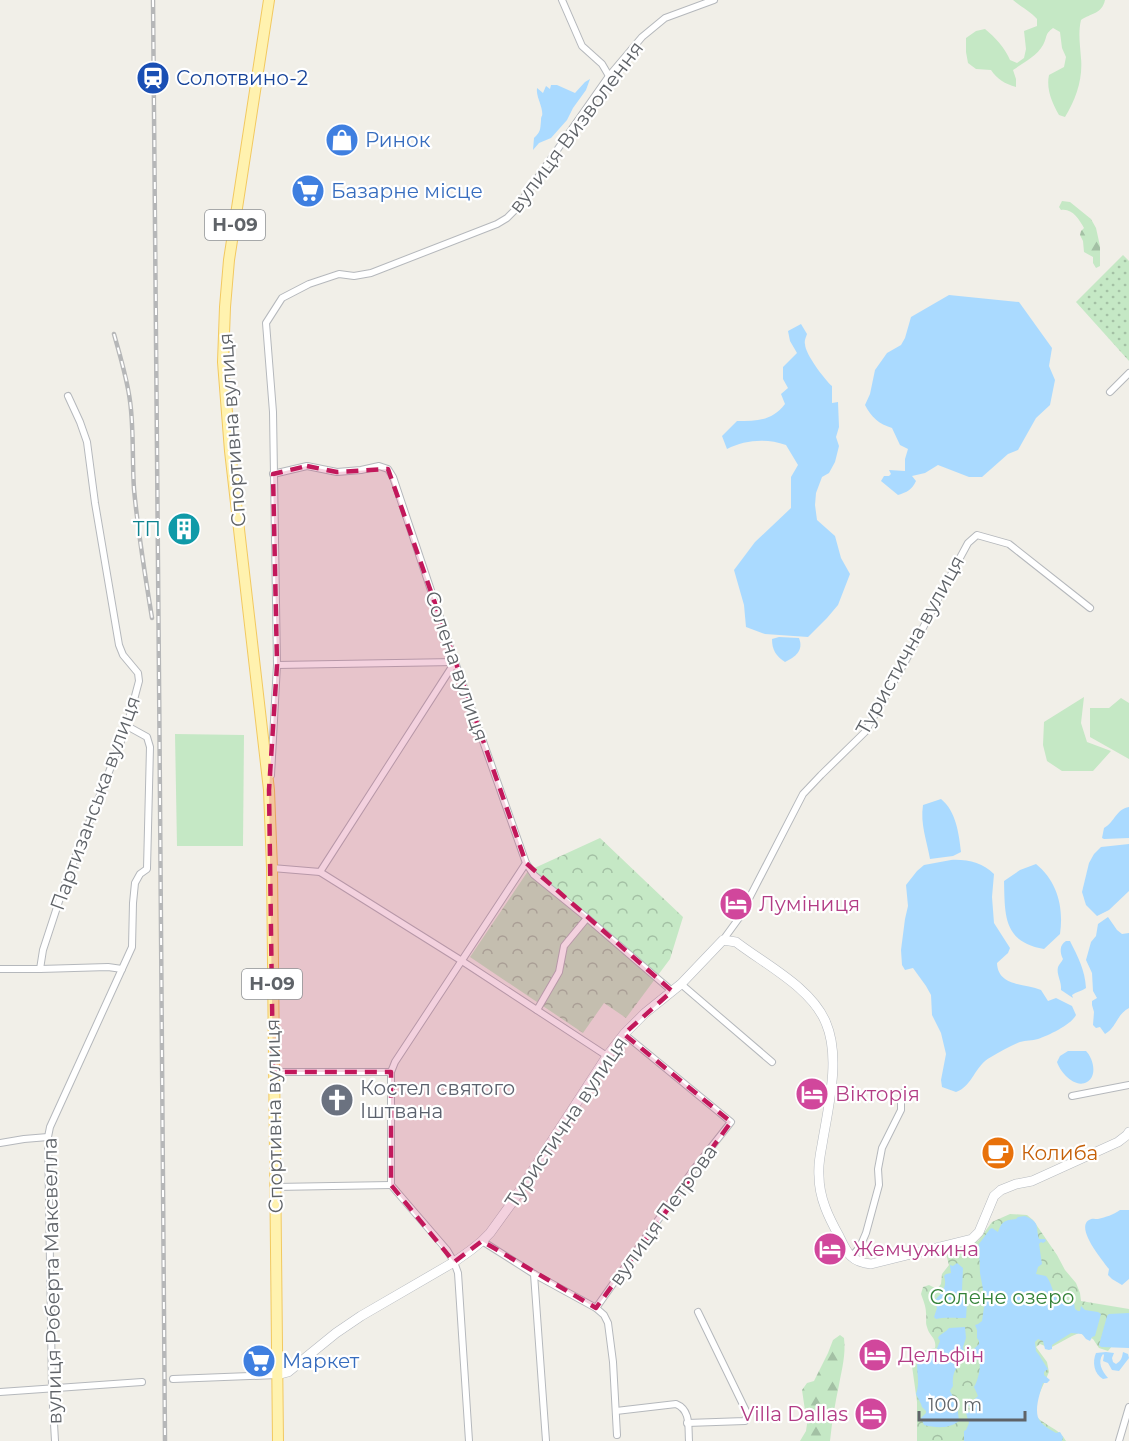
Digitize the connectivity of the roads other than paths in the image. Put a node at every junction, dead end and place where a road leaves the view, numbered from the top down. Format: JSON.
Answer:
{"nodes":[{"id":1,"x":270,"y":0,"type":"edge"},
{"id":2,"x":562,"y":0,"type":"edge"},
{"id":3,"x":714,"y":0,"type":"edge"},
{"id":4,"x":609,"y":76,"type":"junction"},
{"id":5,"x":273,"y":313,"type":"joint"},
{"id":6,"x":1129,"y":373,"type":"edge"},
{"id":7,"x":1110,"y":392,"type":"dead end"},
{"id":8,"x":68,"y":396,"type":"dead end"},
{"id":9,"x":273,"y":474,"type":"junction"},
{"id":10,"x":1090,"y":608,"type":"dead end"},
{"id":11,"x":455,"y":662,"type":"junction"},
{"id":12,"x":277,"y":664,"type":"junction"},
{"id":13,"x":127,"y":726,"type":"junction"},
{"id":14,"x":269,"y":790,"type":"junction"},
{"id":15,"x":526,"y":863,"type":"junction"},
{"id":16,"x":272,"y":868,"type":"junction"},
{"id":17,"x":320,"y":872,"type":"junction"},
{"id":18,"x":587,"y":918,"type":"junction"},
{"id":19,"x":723,"y":940,"type":"junction"},
{"id":20,"x":462,"y":961,"type":"junction"},
{"id":21,"x":0,"y":969,"type":"edge"},
{"id":22,"x":40,"y":969,"type":"junction"},
{"id":23,"x":122,"y":969,"type":"junction"},
{"id":24,"x":681,"y":984,"type":"junction"},
{"id":25,"x":672,"y":991,"type":"junction"},
{"id":26,"x":537,"y":1010,"type":"junction"},
{"id":27,"x":624,"y":1034,"type":"junction"},
{"id":28,"x":607,"y":1056,"type":"junction"},
{"id":29,"x":772,"y":1062,"type":"dead end"},
{"id":30,"x":273,"y":1072,"type":"junction"},
{"id":31,"x":391,"y":1072,"type":"junction"},
{"id":32,"x":1129,"y":1085,"type":"edge"},
{"id":33,"x":901,"y":1093,"type":"dead end"},
{"id":34,"x":1072,"y":1095,"type":"dead end"},
{"id":35,"x":1129,"y":1132,"type":"edge"},
{"id":36,"x":48,"y":1137,"type":"junction"},
{"id":37,"x":0,"y":1143,"type":"edge"},
{"id":38,"x":391,"y":1185,"type":"junction"},
{"id":39,"x":275,"y":1187,"type":"junction"},
{"id":40,"x":482,"y":1240,"type":"junction"},
{"id":41,"x":851,"y":1257,"type":"junction"},
{"id":42,"x":454,"y":1262,"type":"junction"},
{"id":43,"x":534,"y":1274,"type":"junction"},
{"id":44,"x":596,"y":1308,"type":"junction"},
{"id":45,"x":698,"y":1312,"type":"dead end"},
{"id":46,"x":277,"y":1375,"type":"junction"},
{"id":47,"x":173,"y":1378,"type":"dead end"},
{"id":48,"x":142,"y":1382,"type":"dead end"},
{"id":49,"x":51,"y":1388,"type":"junction"},
{"id":50,"x":0,"y":1392,"type":"edge"},
{"id":51,"x":1129,"y":1407,"type":"edge"},
{"id":52,"x":616,"y":1411,"type":"junction"},
{"id":53,"x":687,"y":1423,"type":"junction"},
{"id":54,"x":618,"y":1435,"type":"dead end"},
{"id":55,"x":55,"y":1441,"type":"edge"},
{"id":56,"x":278,"y":1441,"type":"edge"},
{"id":57,"x":469,"y":1441,"type":"edge"},
{"id":58,"x":546,"y":1441,"type":"edge"},
{"id":59,"x":689,"y":1441,"type":"edge"},
{"id":60,"x":1119,"y":1441,"type":"edge"}],
"edges":[{"from":1,"to":14,"type":"main road","name":"Спортивна вулиця","number":"Н-09"},
{"from":2,"to":4,"type":"street"},
{"from":3,"to":4,"type":"street","name":"вулиця Визволення"},
{"from":4,"to":5,"type":"street","name":"вулиця Визволення"},
{"from":5,"to":9,"type":"street","name":"Спортивна вулиця"},
{"from":6,"to":7,"type":"street"},
{"from":8,"to":13,"type":"street","name":"Партизанська вулиця"},
{"from":9,"to":11,"type":"street","name":"Солена вулиця"},
{"from":9,"to":12,"type":"street","name":"Спортивна вулиця"},
{"from":10,"to":19,"type":"street","name":"Туристична вулиця"},
{"from":11,"to":12,"type":"street"},
{"from":11,"to":15,"type":"street","name":"Солена вулиця"},
{"from":11,"to":17,"type":"street"},
{"from":12,"to":14,"type":"street","name":"Спортивна вулиця"},
{"from":13,"to":22,"type":"street","name":"Партизанська вулиця"},
{"from":13,"to":23,"type":"street","name":"вулиця Роберта Максвелла"},
{"from":14,"to":16,"type":"main road","name":"Спортивна вулиця","number":"Н-09"},
{"from":15,"to":18,"type":"street"},
{"from":15,"to":20,"type":"street"},
{"from":16,"to":17,"type":"street"},
{"from":16,"to":30,"type":"main road","name":"Спортивна вулиця","number":"Н-09"},
{"from":17,"to":20,"type":"street"},
{"from":18,"to":25,"type":"street"},
{"from":18,"to":26,"type":"street"},
{"from":19,"to":24,"type":"street","name":"Туристична вулиця"},
{"from":19,"to":41,"type":"street"},
{"from":20,"to":26,"type":"street"},
{"from":20,"to":31,"type":"street"},
{"from":21,"to":22,"type":"street"},
{"from":22,"to":23,"type":"street"},
{"from":23,"to":36,"type":"street","name":"вулиця Роберта Максвелла"},
{"from":24,"to":25,"type":"street","name":"Туристична вулиця"},
{"from":24,"to":29,"type":"street"},
{"from":25,"to":27,"type":"street","name":"Туристична вулиця"},
{"from":26,"to":28,"type":"street"},
{"from":27,"to":28,"type":"street","name":"Туристична вулиця"},
{"from":27,"to":44,"type":"street","name":"вулиця Петрова"},
{"from":28,"to":40,"type":"street","name":"Туристична вулиця"},
{"from":30,"to":31,"type":"street"},
{"from":30,"to":39,"type":"main road","name":"Спортивна вулиця","number":"Н-09"},
{"from":31,"to":38,"type":"street"},
{"from":32,"to":34,"type":"street"},
{"from":33,"to":41,"type":"street"},
{"from":35,"to":41,"type":"street"},
{"from":36,"to":37,"type":"street"},
{"from":36,"to":49,"type":"street","name":"вулиця Роберта Максвелла"},
{"from":38,"to":39,"type":"street"},
{"from":38,"to":42,"type":"street"},
{"from":39,"to":46,"type":"main road","name":"Спортивна вулиця","number":"Н-09"},
{"from":40,"to":42,"type":"street","name":"Туристична вулиця"},
{"from":40,"to":43,"type":"street"},
{"from":42,"to":46,"type":"street","name":"Туристична вулиця"},
{"from":42,"to":57,"type":"street"},
{"from":43,"to":44,"type":"street"},
{"from":43,"to":58,"type":"street"},
{"from":44,"to":52,"type":"street"},
{"from":45,"to":53,"type":"street"},
{"from":46,"to":47,"type":"street"},
{"from":46,"to":56,"type":"main road","name":"Спортивна вулиця","number":"Н-09"},
{"from":48,"to":49,"type":"street"},
{"from":49,"to":50,"type":"street"},
{"from":49,"to":55,"type":"street","name":"вулиця Роберта Максвелла"},
{"from":51,"to":60,"type":"street"},
{"from":52,"to":53,"type":"street"},
{"from":52,"to":54,"type":"street"},
{"from":53,"to":59,"type":"street"}]}
